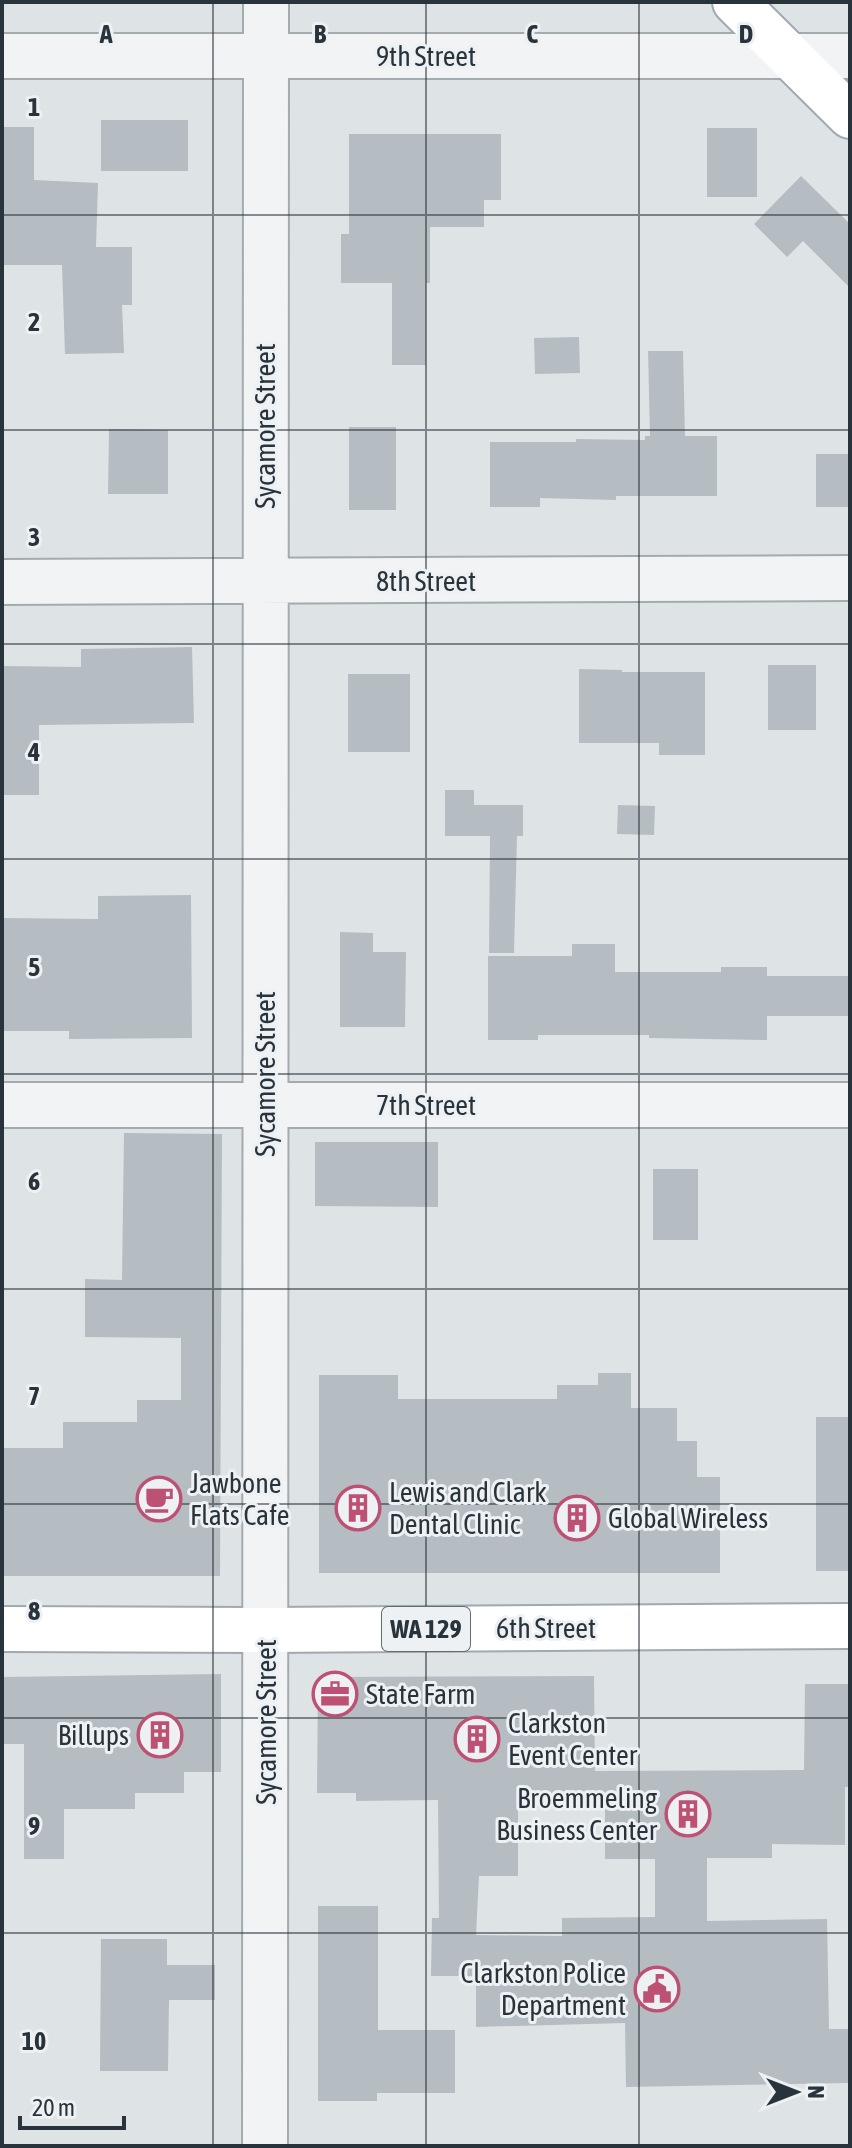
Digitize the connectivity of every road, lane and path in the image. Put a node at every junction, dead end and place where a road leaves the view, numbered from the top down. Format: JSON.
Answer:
{"nodes":[{"id":1,"x":266,"y":2,"type":"edge"},
{"id":2,"x":735,"y":2,"type":"edge"},
{"id":3,"x":2,"y":56,"type":"edge"},
{"id":4,"x":267,"y":56,"type":"junction"},
{"id":5,"x":850,"y":56,"type":"edge"},
{"id":6,"x":790,"y":57,"type":"junction"},
{"id":7,"x":850,"y":116,"type":"edge"},
{"id":8,"x":850,"y":578,"type":"edge"},
{"id":9,"x":2,"y":582,"type":"edge"},
{"id":10,"x":265,"y":582,"type":"junction"},
{"id":11,"x":2,"y":1105,"type":"edge"},
{"id":12,"x":850,"y":1105,"type":"edge"},
{"id":13,"x":265,"y":1106,"type":"junction"},
{"id":14,"x":850,"y":1626,"type":"edge"},
{"id":15,"x":2,"y":1629,"type":"edge"},
{"id":16,"x":267,"y":1630,"type":"junction"},
{"id":17,"x":265,"y":2146,"type":"edge"}],
"edges":[{"from":1,"to":4,"type":"street","name":"Sycamore Street"},
{"from":2,"to":6,"type":"main road"},
{"from":3,"to":4,"type":"street","name":"9th Street"},
{"from":4,"to":6,"type":"street","name":"9th Street"},
{"from":4,"to":10,"type":"street","name":"Sycamore Street"},
{"from":5,"to":6,"type":"street","name":"9th Street"},
{"from":6,"to":7,"type":"main road"},
{"from":8,"to":10,"type":"street","name":"8th Street"},
{"from":9,"to":10,"type":"street","name":"8th Street"},
{"from":10,"to":13,"type":"street","name":"Sycamore Street"},
{"from":11,"to":13,"type":"street","name":"7th Street"},
{"from":12,"to":13,"type":"street","name":"7th Street"},
{"from":13,"to":16,"type":"street","name":"Sycamore Street"},
{"from":14,"to":16,"type":"main road","name":"6th Street","number":"WA 129"},
{"from":15,"to":16,"type":"main road","name":"6th Street","number":"WA 129"},
{"from":16,"to":17,"type":"street","name":"Sycamore Street"}]}
